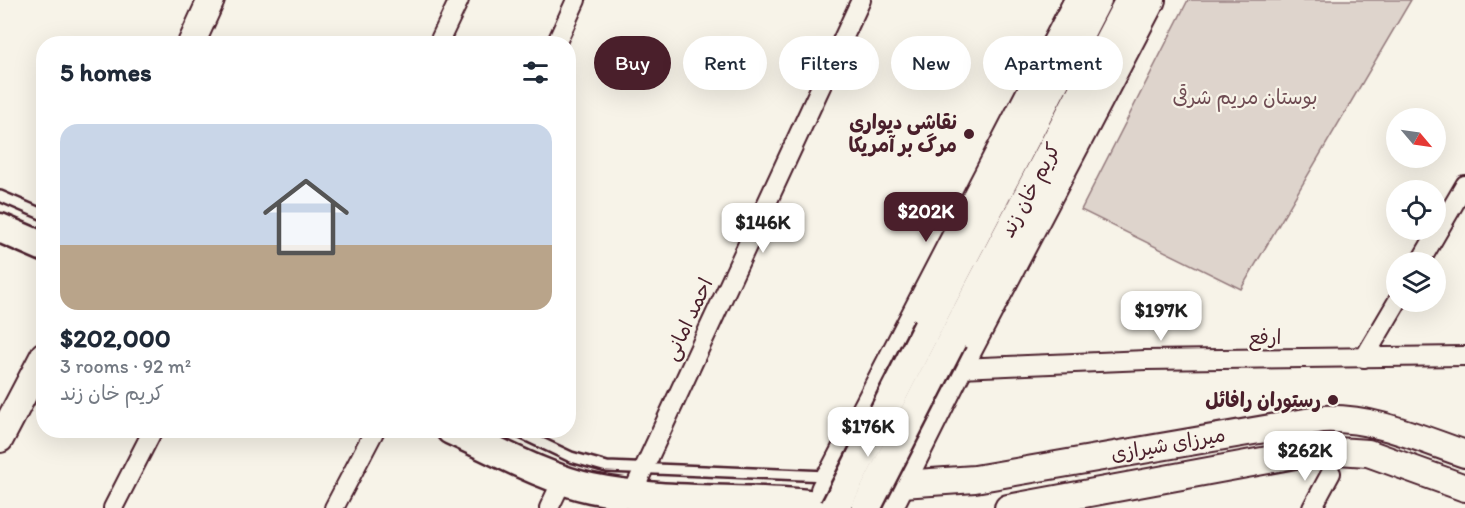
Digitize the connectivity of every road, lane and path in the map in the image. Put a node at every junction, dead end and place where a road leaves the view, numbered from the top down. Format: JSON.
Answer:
{"nodes":[{"id":1,"x":211,"y":0,"type":"edge"},
{"id":2,"x":459,"y":0,"type":"edge"},
{"id":3,"x":576,"y":0,"type":"edge"},
{"id":4,"x":861,"y":0,"type":"edge"},
{"id":5,"x":1077,"y":0,"type":"edge"},
{"id":6,"x":1097,"y":0,"type":"edge"},
{"id":7,"x":1130,"y":0,"type":"edge"},
{"id":8,"x":1152,"y":0,"type":"edge"},
{"id":9,"x":195,"y":36,"type":"edge"},
{"id":10,"x":442,"y":36,"type":"edge"},
{"id":11,"x":560,"y":36,"type":"edge"},
{"id":12,"x":1465,"y":185,"type":"edge"},
{"id":13,"x":0,"y":196,"type":"edge"},
{"id":14,"x":36,"y":212,"type":"edge"},
{"id":15,"x":0,"y":228,"type":"edge"},
{"id":16,"x":36,"y":244,"type":"edge"},
{"id":17,"x":1426,"y":252,"type":"edge"},
{"id":18,"x":1391,"y":312,"type":"edge"},
{"id":19,"x":940,"y":333,"type":"junction"},
{"id":20,"x":1465,"y":356,"type":"edge"},
{"id":21,"x":1364,"y":358,"type":"junction"},
{"id":22,"x":958,"y":368,"type":"junction"},
{"id":23,"x":36,"y":370,"type":"edge"},
{"id":24,"x":868,"y":401,"type":"junction"},
{"id":25,"x":928,"y":431,"type":"junction"},
{"id":26,"x":149,"y":438,"type":"edge"},
{"id":27,"x":371,"y":438,"type":"edge"},
{"id":28,"x":469,"y":438,"type":"edge"},
{"id":29,"x":533,"y":438,"type":"edge"},
{"id":30,"x":0,"y":439,"type":"edge"},
{"id":31,"x":1465,"y":454,"type":"edge"},
{"id":32,"x":644,"y":468,"type":"junction"},
{"id":33,"x":1331,"y":473,"type":"dead end"},
{"id":34,"x":830,"y":476,"type":"junction"},
{"id":35,"x":563,"y":480,"type":"junction"},
{"id":36,"x":902,"y":484,"type":"junction"},
{"id":37,"x":1465,"y":488,"type":"edge"},
{"id":38,"x":630,"y":501,"type":"edge"},
{"id":39,"x":831,"y":507,"type":"edge"},
{"id":40,"x":113,"y":508,"type":"edge"},
{"id":41,"x":334,"y":508,"type":"edge"},
{"id":42,"x":549,"y":508,"type":"edge"},
{"id":43,"x":866,"y":508,"type":"edge"},
{"id":44,"x":889,"y":508,"type":"edge"},
{"id":45,"x":1008,"y":508,"type":"edge"},
{"id":46,"x":1312,"y":508,"type":"edge"}],
"edges":[{"from":1,"to":9,"type":"main road"},
{"from":2,"to":10,"type":"street"},
{"from":3,"to":11,"type":"street"},
{"from":4,"to":32,"type":"street","name":"احمد امانی"},
{"from":5,"to":24,"type":"main road"},
{"from":6,"to":19,"type":"main road","name":"کریم خان زند"},
{"from":7,"to":19,"type":"main road","name":"کریم خان زند"},
{"from":8,"to":22,"type":"main road","name":"کریم خان زند"},
{"from":12,"to":17,"type":"street"},
{"from":13,"to":14,"type":"lane"},
{"from":15,"to":16,"type":"main road"},
{"from":18,"to":21,"type":"street"},
{"from":19,"to":39,"type":"main road","name":"کریم خان زند","bridge":true},
{"from":19,"to":43,"type":"main road","name":"کریم خان زند","bridge":true},
{"from":20,"to":21,"type":"street","name":"ارفع"},
{"from":21,"to":22,"type":"street","name":"ارفع"},
{"from":22,"to":25,"type":"main road","name":"کریم خان زند"},
{"from":23,"to":30,"type":"main road"},
{"from":24,"to":25,"type":"main road"},
{"from":24,"to":34,"type":"main road"},
{"from":25,"to":36,"type":"main road","name":"کریم خان زند"},
{"from":26,"to":40,"type":"street"},
{"from":27,"to":41,"type":"street"},
{"from":28,"to":35,"type":"main road"},
{"from":29,"to":32,"type":"lane"},
{"from":31,"to":36,"type":"main road","name":"میرزای شیرازی"},
{"from":32,"to":34,"type":"lane"},
{"from":32,"to":38,"type":"street","name":"احمد امانی"},
{"from":33,"to":46,"type":"street"},
{"from":34,"to":36,"type":"main road","name":"میرزای شیرازی"},
{"from":34,"to":39,"type":"main road"},
{"from":35,"to":38,"type":"main road"},
{"from":35,"to":42,"type":"street"},
{"from":36,"to":44,"type":"main road","name":"کریم خان زند"},
{"from":37,"to":45,"type":"main road","name":"میرزای شیرازی"},
{"from":38,"to":39,"type":"main road"}]}
